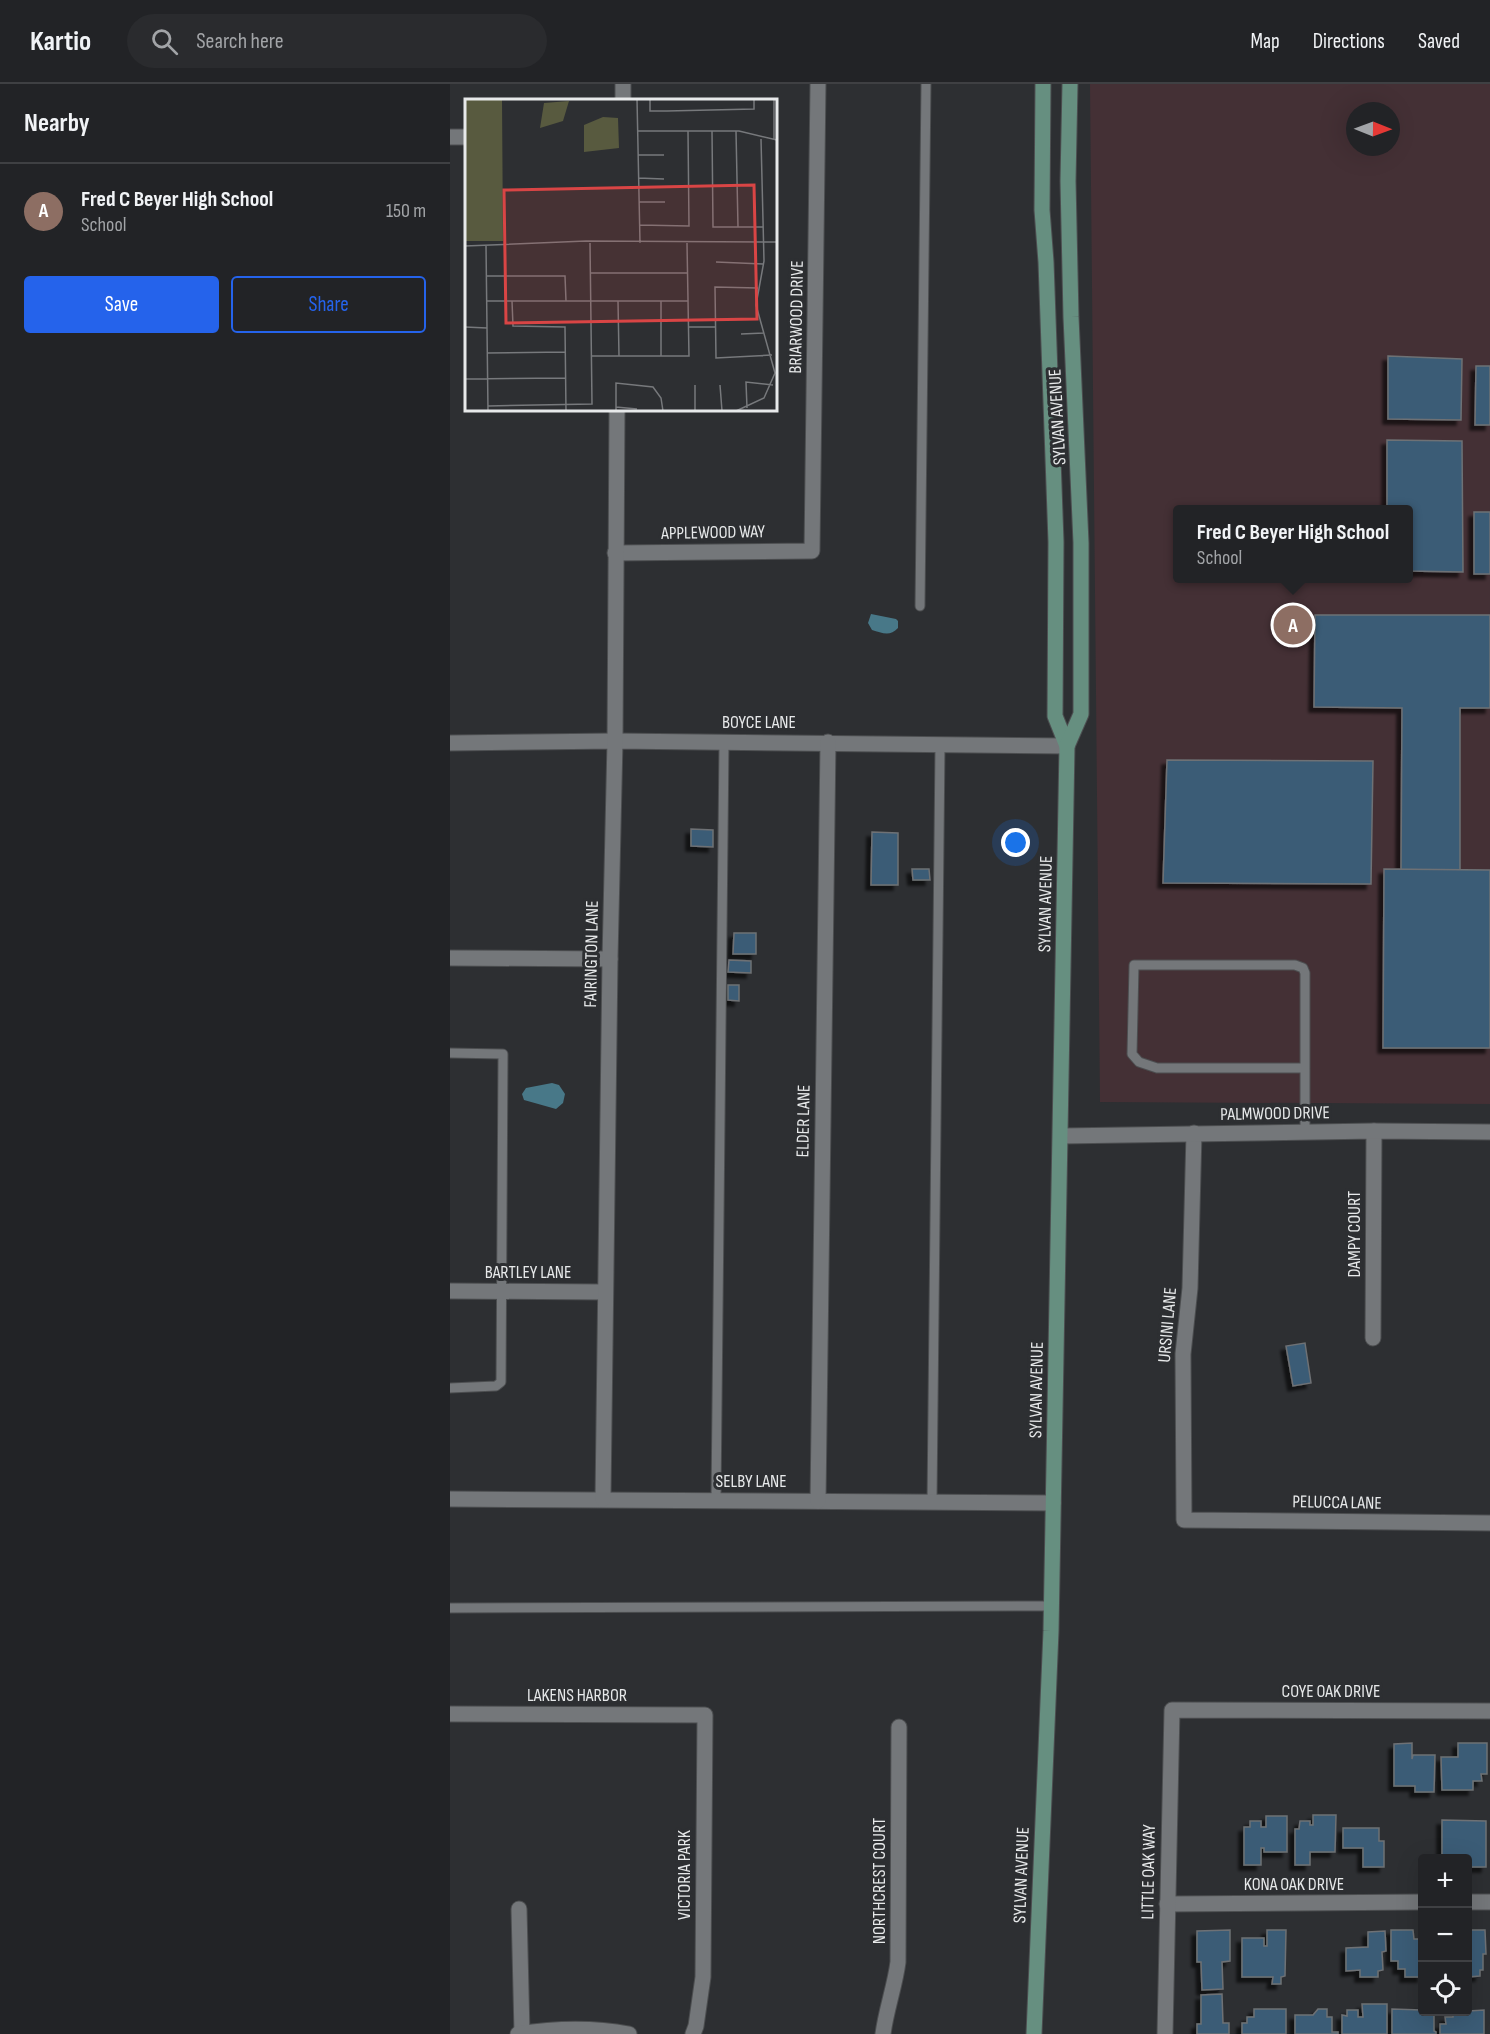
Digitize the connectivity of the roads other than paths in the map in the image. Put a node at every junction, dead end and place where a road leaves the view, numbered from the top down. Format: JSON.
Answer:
{"nodes":[{"id":1,"x":818,"y":84,"type":"edge"},
{"id":2,"x":926,"y":84,"type":"edge"},
{"id":3,"x":1043,"y":84,"type":"edge"},
{"id":4,"x":1070,"y":84,"type":"edge"},
{"id":5,"x":618,"y":411,"type":"edge"},
{"id":6,"x":812,"y":551,"type":"joint"},
{"id":7,"x":615,"y":553,"type":"junction"},
{"id":8,"x":920,"y":606,"type":"dead end"},
{"id":9,"x":615,"y":741,"type":"junction"},
{"id":10,"x":724,"y":742,"type":"junction"},
{"id":11,"x":828,"y":742,"type":"junction"},
{"id":12,"x":450,"y":743,"type":"edge"},
{"id":13,"x":940,"y":746,"type":"junction"},
{"id":14,"x":1067,"y":746,"type":"junction"},
{"id":15,"x":450,"y":958,"type":"edge"},
{"id":16,"x":610,"y":959,"type":"junction"},
{"id":17,"x":450,"y":1053,"type":"edge"},
{"id":18,"x":1305,"y":1068,"type":"junction"},
{"id":19,"x":1374,"y":1131,"type":"junction"},
{"id":20,"x":1305,"y":1132,"type":"junction"},
{"id":21,"x":1490,"y":1132,"type":"edge"},
{"id":22,"x":1194,"y":1133,"type":"junction"},
{"id":23,"x":1061,"y":1136,"type":"junction"},
{"id":24,"x":450,"y":1291,"type":"edge"},
{"id":25,"x":502,"y":1291,"type":"junction"},
{"id":26,"x":605,"y":1292,"type":"junction"},
{"id":27,"x":1373,"y":1338,"type":"dead end"},
{"id":28,"x":450,"y":1388,"type":"edge"},
{"id":29,"x":450,"y":1499,"type":"edge"},
{"id":30,"x":603,"y":1499,"type":"junction"},
{"id":31,"x":716,"y":1500,"type":"junction"},
{"id":32,"x":818,"y":1501,"type":"junction"},
{"id":33,"x":932,"y":1502,"type":"junction"},
{"id":34,"x":1053,"y":1503,"type":"junction"},
{"id":35,"x":1184,"y":1520,"type":"joint"},
{"id":36,"x":1490,"y":1523,"type":"edge"},
{"id":37,"x":1051,"y":1606,"type":"junction"},
{"id":38,"x":450,"y":1608,"type":"edge"},
{"id":39,"x":1172,"y":1710,"type":"joint"},
{"id":40,"x":1490,"y":1711,"type":"edge"},
{"id":41,"x":450,"y":1714,"type":"edge"},
{"id":42,"x":705,"y":1715,"type":"joint"},
{"id":43,"x":899,"y":1727,"type":"dead end"},
{"id":44,"x":1418,"y":1902,"type":"edge"},
{"id":45,"x":1472,"y":1902,"type":"edge"},
{"id":46,"x":1490,"y":1902,"type":"edge"},
{"id":47,"x":1167,"y":1904,"type":"junction"},
{"id":48,"x":519,"y":1909,"type":"dead end"},
{"id":49,"x":520,"y":2034,"type":"edge"},
{"id":50,"x":629,"y":2034,"type":"edge"},
{"id":51,"x":693,"y":2034,"type":"edge"},
{"id":52,"x":883,"y":2034,"type":"edge"},
{"id":53,"x":1034,"y":2034,"type":"edge"},
{"id":54,"x":1165,"y":2034,"type":"edge"}],
"edges":[{"from":1,"to":6,"type":"street","name":"BRIARWOOD DRIVE"},
{"from":2,"to":8,"type":"lane"},
{"from":3,"to":14,"type":"main road","name":"SYLVAN AVENUE"},
{"from":4,"to":14,"type":"main road","name":"SYLVAN AVENUE"},
{"from":5,"to":7,"type":"street","name":"FAIRINGTON LANE"},
{"from":6,"to":7,"type":"street","name":"APPLEWOOD WAY"},
{"from":7,"to":9,"type":"street","name":"FAIRINGTON LANE"},
{"from":9,"to":10,"type":"street","name":"BOYCE LANE"},
{"from":9,"to":12,"type":"street","name":"BOYCE LANE"},
{"from":9,"to":16,"type":"street","name":"FAIRINGTON LANE"},
{"from":10,"to":11,"type":"street","name":"BOYCE LANE"},
{"from":10,"to":31,"type":"lane"},
{"from":11,"to":13,"type":"street","name":"BOYCE LANE"},
{"from":11,"to":32,"type":"street","name":"ELDER LANE"},
{"from":13,"to":14,"type":"street","name":"BOYCE LANE"},
{"from":13,"to":33,"type":"lane"},
{"from":14,"to":23,"type":"main road","name":"SYLVAN AVENUE"},
{"from":15,"to":16,"type":"street"},
{"from":16,"to":26,"type":"street","name":"FAIRINGTON LANE"},
{"from":17,"to":25,"type":"lane"},
{"from":18,"to":18,"type":"lane"},
{"from":18,"to":20,"type":"lane"},
{"from":19,"to":20,"type":"street","name":"PALMWOOD DRIVE"},
{"from":19,"to":21,"type":"street","name":"PALMWOOD DRIVE"},
{"from":19,"to":27,"type":"street","name":"DAMPY COURT"},
{"from":20,"to":22,"type":"street","name":"PALMWOOD DRIVE"},
{"from":22,"to":23,"type":"street","name":"PALMWOOD DRIVE"},
{"from":22,"to":35,"type":"street","name":"URSINI LANE"},
{"from":23,"to":34,"type":"main road","name":"SYLVAN AVENUE"},
{"from":24,"to":25,"type":"street","name":"BARTLEY LANE"},
{"from":25,"to":26,"type":"street","name":"BARTLEY LANE"},
{"from":25,"to":28,"type":"lane"},
{"from":26,"to":30,"type":"street","name":"FAIRINGTON LANE"},
{"from":29,"to":30,"type":"street","name":"SELBY LANE"},
{"from":30,"to":31,"type":"street","name":"SELBY LANE"},
{"from":31,"to":32,"type":"street","name":"SELBY LANE"},
{"from":32,"to":33,"type":"street","name":"SELBY LANE"},
{"from":33,"to":34,"type":"street","name":"SELBY LANE"},
{"from":34,"to":37,"type":"main road","name":"SYLVAN AVENUE"},
{"from":35,"to":36,"type":"street","name":"PELUCCA LANE"},
{"from":37,"to":38,"type":"lane"},
{"from":37,"to":53,"type":"main road","name":"SYLVAN AVENUE"},
{"from":39,"to":40,"type":"street","name":"COYE OAK DRIVE"},
{"from":39,"to":47,"type":"street","name":"LITTLE OAK WAY"},
{"from":41,"to":42,"type":"street","name":"LAKENS HARBOR"},
{"from":42,"to":51,"type":"street","name":"VICTORIA PARK"},
{"from":43,"to":52,"type":"street","name":"NORTHCREST COURT"},
{"from":44,"to":47,"type":"street","name":"KONA OAK DRIVE"},
{"from":45,"to":46,"type":"street"},
{"from":47,"to":54,"type":"street","name":"LITTLE OAK WAY"},
{"from":48,"to":49,"type":"street"},
{"from":49,"to":50,"type":"street"}]}
